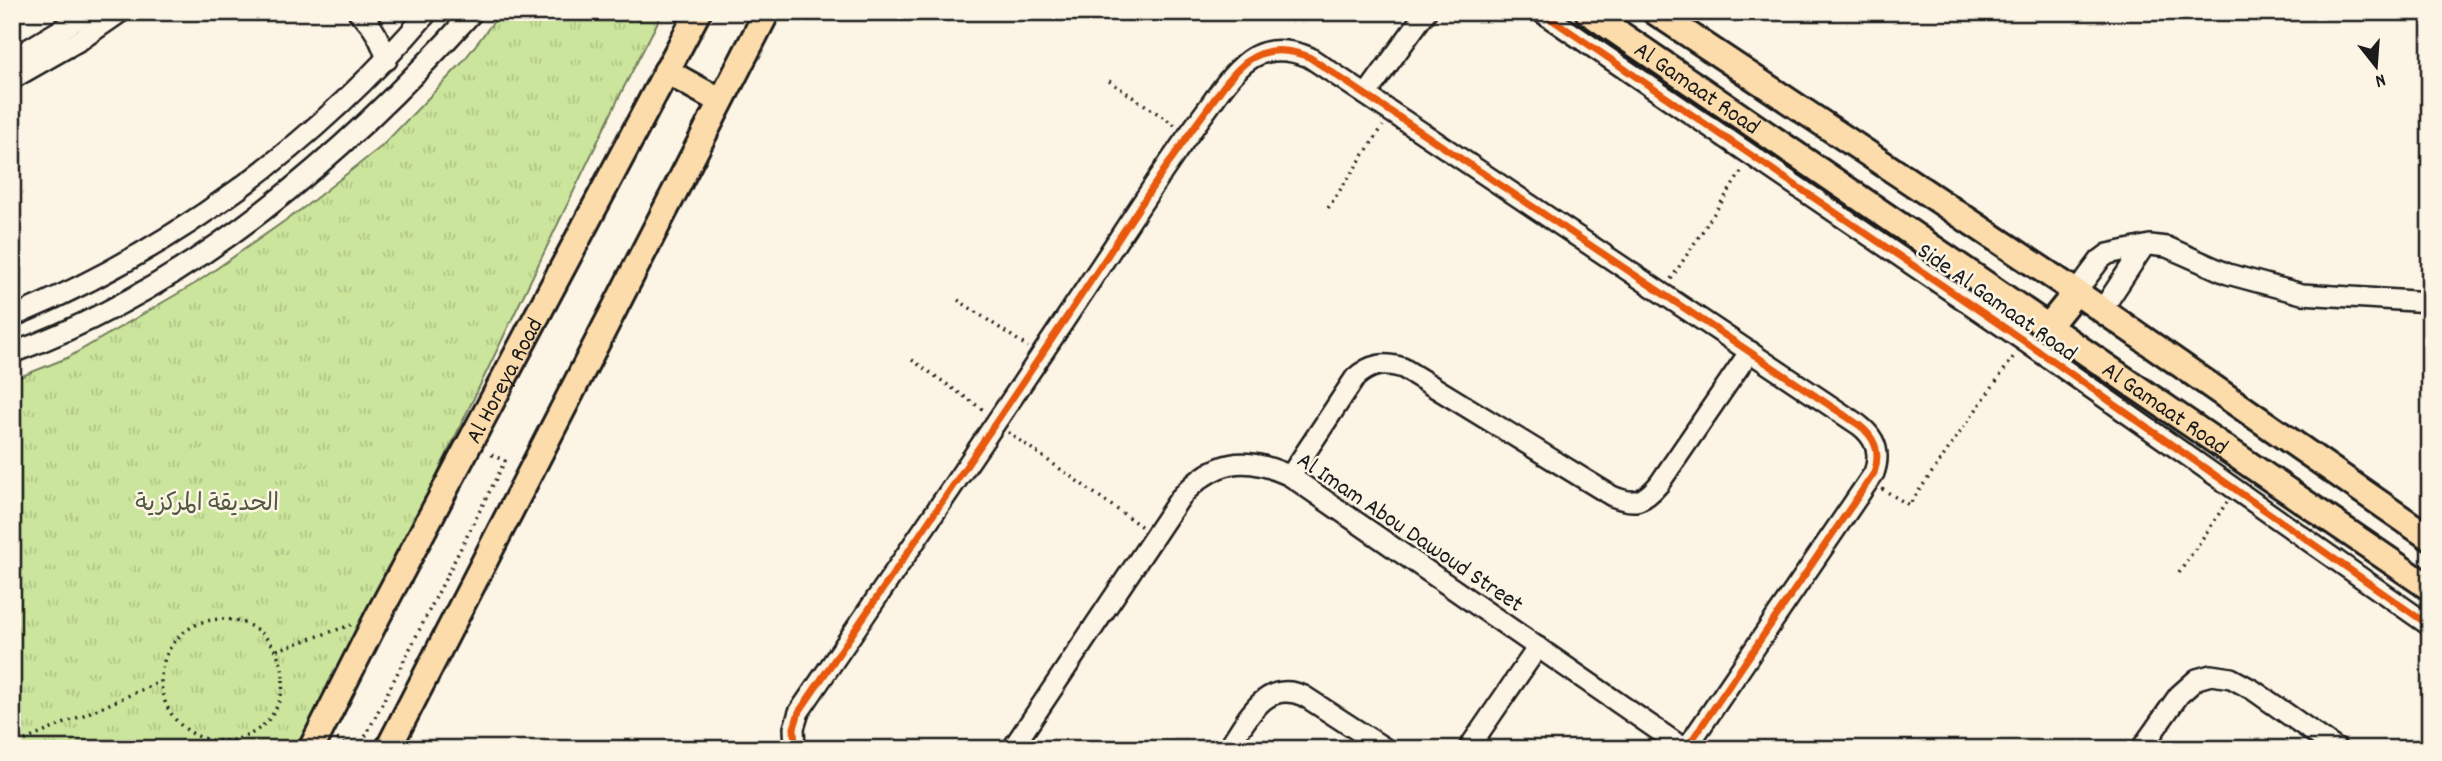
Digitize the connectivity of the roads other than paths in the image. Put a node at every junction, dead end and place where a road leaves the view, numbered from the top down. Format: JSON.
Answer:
{"nodes":[{"id":1,"x":90,"y":12,"type":"edge"},
{"id":2,"x":121,"y":12,"type":"edge"},
{"id":3,"x":358,"y":12,"type":"edge"},
{"id":4,"x":428,"y":12,"type":"edge"},
{"id":5,"x":473,"y":12,"type":"edge"},
{"id":6,"x":698,"y":12,"type":"edge"},
{"id":7,"x":767,"y":12,"type":"edge"},
{"id":8,"x":1426,"y":12,"type":"edge"},
{"id":9,"x":1541,"y":12,"type":"edge"},
{"id":10,"x":1588,"y":12,"type":"edge"},
{"id":11,"x":1655,"y":12,"type":"edge"},
{"id":12,"x":78,"y":32,"type":"junction"},
{"id":13,"x":12,"y":59,"type":"edge"},
{"id":14,"x":387,"y":60,"type":"junction"},
{"id":15,"x":667,"y":71,"type":"junction"},
{"id":16,"x":12,"y":79,"type":"edge"},
{"id":17,"x":1366,"y":95,"type":"junction"},
{"id":18,"x":720,"y":101,"type":"junction"},
{"id":19,"x":2143,"y":248,"type":"junction"},
{"id":20,"x":2076,"y":292,"type":"junction"},
{"id":21,"x":2430,"y":302,"type":"edge"},
{"id":22,"x":2102,"y":310,"type":"junction"},
{"id":23,"x":12,"y":317,"type":"edge"},
{"id":24,"x":2047,"y":328,"type":"junction"},
{"id":25,"x":1750,"y":351,"type":"junction"},
{"id":26,"x":12,"y":353,"type":"edge"},
{"id":27,"x":1290,"y":476,"type":"junction"},
{"id":28,"x":2430,"y":538,"type":"edge"},
{"id":29,"x":2430,"y":588,"type":"edge"},
{"id":30,"x":2430,"y":626,"type":"edge"},
{"id":31,"x":1538,"y":647,"type":"junction"},
{"id":32,"x":395,"y":743,"type":"edge"},
{"id":33,"x":311,"y":749,"type":"edge"},
{"id":34,"x":794,"y":749,"type":"edge"},
{"id":35,"x":1012,"y":749,"type":"edge"},
{"id":36,"x":1227,"y":749,"type":"edge"},
{"id":37,"x":1386,"y":749,"type":"edge"},
{"id":38,"x":1468,"y":749,"type":"edge"},
{"id":39,"x":1686,"y":749,"type":"edge"},
{"id":40,"x":2141,"y":749,"type":"edge"},
{"id":41,"x":2337,"y":749,"type":"edge"}],
"edges":[{"from":1,"to":12,"type":"street"},
{"from":2,"to":12,"type":"street"},
{"from":3,"to":14,"type":"street"},
{"from":4,"to":14,"type":"street"},
{"from":5,"to":26,"type":"street"},
{"from":6,"to":15,"type":"main road","name":"Al Horeya Road"},
{"from":7,"to":18,"type":"main road"},
{"from":8,"to":17,"type":"street"},
{"from":9,"to":30,"type":"street","name":"Side Al Gamaat Road"},
{"from":10,"to":24,"type":"main road","name":"Al Gamaat Road"},
{"from":11,"to":20,"type":"main road","name":"Al Gamaat Road"},
{"from":12,"to":13,"type":"street"},
{"from":12,"to":16,"type":"street"},
{"from":14,"to":23,"type":"street"},
{"from":15,"to":18,"type":"main road"},
{"from":15,"to":33,"type":"main road","name":"Al Horeya Road"},
{"from":17,"to":25,"type":"street"},
{"from":17,"to":34,"type":"street"},
{"from":18,"to":32,"type":"main road"},
{"from":19,"to":20,"type":"street"},
{"from":19,"to":21,"type":"street"},
{"from":19,"to":22,"type":"street"},
{"from":20,"to":22,"type":"main road","name":"Al Gamaat Road"},
{"from":20,"to":24,"type":"main road"},
{"from":22,"to":28,"type":"main road","name":"Al Gamaat Road"},
{"from":24,"to":29,"type":"main road","name":"Al Gamaat Road"},
{"from":25,"to":27,"type":"street"},
{"from":25,"to":39,"type":"street"},
{"from":27,"to":31,"type":"street","name":"Al Imam Abou Dawoud Street"},
{"from":27,"to":35,"type":"street","name":"Al Imam Abou Dawoud Street"},
{"from":31,"to":38,"type":"street"},
{"from":31,"to":39,"type":"street","name":"Al Imam Abou Dawoud Street"},
{"from":36,"to":37,"type":"street"},
{"from":40,"to":41,"type":"street"}]}
